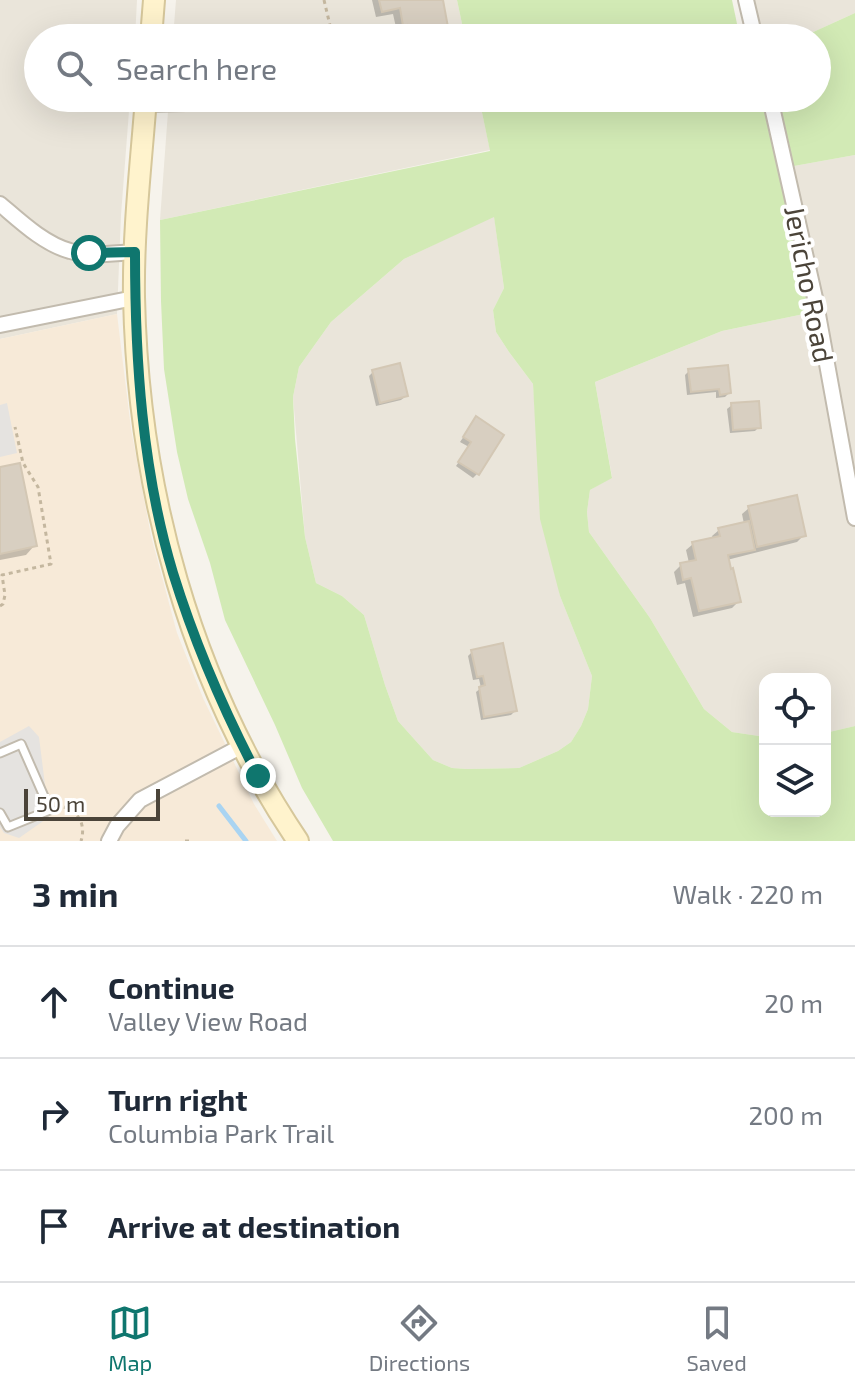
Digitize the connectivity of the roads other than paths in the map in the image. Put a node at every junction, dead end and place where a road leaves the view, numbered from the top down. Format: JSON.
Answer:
{"nodes":[{"id":1,"x":154,"y":0,"type":"edge"},
{"id":2,"x":746,"y":0,"type":"edge"},
{"id":3,"x":152,"y":24,"type":"edge"},
{"id":4,"x":752,"y":24,"type":"edge"},
{"id":5,"x":145,"y":112,"type":"edge"},
{"id":6,"x":773,"y":112,"type":"edge"},
{"id":7,"x":0,"y":204,"type":"edge"},
{"id":8,"x":135,"y":252,"type":"junction"},
{"id":9,"x":134,"y":298,"type":"junction"},
{"id":10,"x":0,"y":325,"type":"edge"},
{"id":11,"x":855,"y":518,"type":"edge"},
{"id":12,"x":242,"y":746,"type":"junction"},
{"id":13,"x":0,"y":753,"type":"edge"},
{"id":14,"x":0,"y":813,"type":"edge"},
{"id":15,"x":109,"y":841,"type":"edge"},
{"id":16,"x":298,"y":841,"type":"edge"}],
"edges":[{"from":1,"to":3,"type":"main road"},
{"from":2,"to":4,"type":"street"},
{"from":5,"to":8,"type":"main road"},
{"from":6,"to":11,"type":"street","name":"Jericho Road"},
{"from":7,"to":8,"type":"street"},
{"from":8,"to":9,"type":"main road"},
{"from":9,"to":10,"type":"street"},
{"from":9,"to":12,"type":"main road"},
{"from":12,"to":15,"type":"street"},
{"from":12,"to":16,"type":"main road"},
{"from":13,"to":14,"type":"lane"}]}
